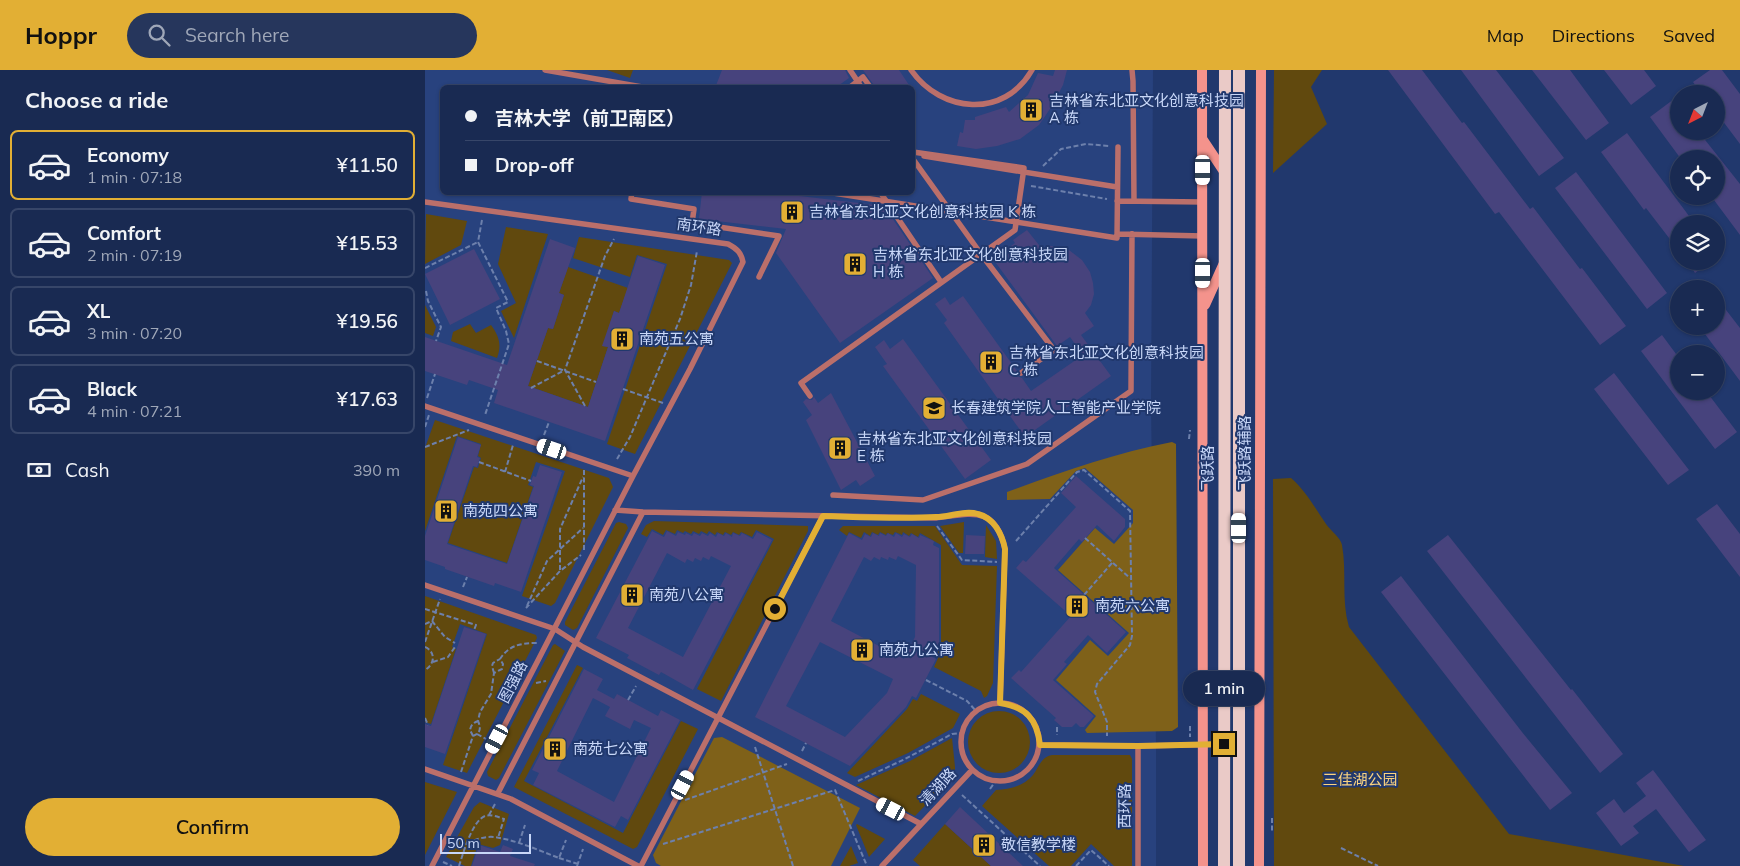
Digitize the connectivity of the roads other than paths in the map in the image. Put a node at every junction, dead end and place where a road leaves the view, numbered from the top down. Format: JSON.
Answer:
{"nodes":[{"id":1,"x":545,"y":70,"type":"edge"},
{"id":2,"x":850,"y":70,"type":"edge"},
{"id":3,"x":911,"y":70,"type":"edge"},
{"id":4,"x":1031,"y":70,"type":"edge"},
{"id":5,"x":1131,"y":70,"type":"edge"},
{"id":6,"x":1202,"y":70,"type":"edge"},
{"id":7,"x":1225,"y":70,"type":"edge"},
{"id":8,"x":1239,"y":70,"type":"edge"},
{"id":9,"x":1261,"y":70,"type":"edge"},
{"id":10,"x":631,"y":85,"type":"edge"},
{"id":11,"x":853,"y":85,"type":"edge"},
{"id":12,"x":860,"y":85,"type":"edge"},
{"id":13,"x":869,"y":85,"type":"edge"},
{"id":14,"x":1203,"y":139,"type":"junction"},
{"id":15,"x":1118,"y":146,"type":"road end"},
{"id":16,"x":915,"y":154,"type":"edge"},
{"id":17,"x":915,"y":162,"type":"edge"},
{"id":18,"x":1225,"y":173,"type":"junction"},
{"id":19,"x":1117,"y":187,"type":"junction"},
{"id":20,"x":632,"y":195,"type":"edge"},
{"id":21,"x":848,"y":195,"type":"edge"},
{"id":22,"x":848,"y":195,"type":"edge"},
{"id":23,"x":882,"y":195,"type":"edge"},
{"id":24,"x":886,"y":201,"type":"junction"},
{"id":25,"x":1117,"y":201,"type":"junction"},
{"id":26,"x":1134,"y":201,"type":"junction"},
{"id":27,"x":425,"y":202,"type":"edge"},
{"id":28,"x":1203,"y":202,"type":"junction"},
{"id":29,"x":950,"y":210,"type":"junction"},
{"id":30,"x":1017,"y":221,"type":"junction"},
{"id":31,"x":1118,"y":234,"type":"junction"},
{"id":32,"x":1132,"y":234,"type":"junction"},
{"id":33,"x":1203,"y":236,"type":"junction"},
{"id":34,"x":981,"y":254,"type":"junction"},
{"id":35,"x":1224,"y":262,"type":"junction"},
{"id":36,"x":759,"y":278,"type":"dead end"},
{"id":37,"x":941,"y":282,"type":"junction"},
{"id":38,"x":1203,"y":309,"type":"junction"},
{"id":39,"x":1021,"y":373,"type":"dead end"},
{"id":40,"x":810,"y":396,"type":"dead end"},
{"id":41,"x":425,"y":406,"type":"edge"},
{"id":42,"x":633,"y":476,"type":"junction"},
{"id":43,"x":833,"y":495,"type":"dead end"},
{"id":44,"x":615,"y":510,"type":"junction"},
{"id":45,"x":643,"y":512,"type":"junction"},
{"id":46,"x":823,"y":516,"type":"junction"},
{"id":47,"x":425,"y":585,"type":"edge"},
{"id":48,"x":555,"y":628,"type":"junction"},
{"id":49,"x":575,"y":643,"type":"junction"},
{"id":50,"x":1000,"y":703,"type":"junction"},
{"id":51,"x":717,"y":719,"type":"junction"},
{"id":52,"x":1203,"y":744,"type":"junction"},
{"id":53,"x":1224,"y":744,"type":"junction"},
{"id":54,"x":1239,"y":744,"type":"junction"},
{"id":55,"x":1040,"y":745,"type":"junction"},
{"id":56,"x":1138,"y":746,"type":"junction"},
{"id":57,"x":425,"y":769,"type":"edge"},
{"id":58,"x":972,"y":770,"type":"junction"},
{"id":59,"x":473,"y":785,"type":"junction"},
{"id":60,"x":498,"y":793,"type":"junction"},
{"id":61,"x":921,"y":824,"type":"junction"},
{"id":62,"x":432,"y":866,"type":"edge"},
{"id":63,"x":640,"y":866,"type":"edge"},
{"id":64,"x":882,"y":866,"type":"edge"},
{"id":65,"x":1138,"y":866,"type":"edge"},
{"id":66,"x":1203,"y":866,"type":"edge"},
{"id":67,"x":1224,"y":866,"type":"edge"},
{"id":68,"x":1239,"y":866,"type":"edge"},
{"id":69,"x":1259,"y":866,"type":"edge"}],
"edges":[{"from":1,"to":10,"type":"lane"},
{"from":2,"to":12,"type":"lane","bridge":true},
{"from":3,"to":4,"type":"lane"},
{"from":5,"to":26,"type":"lane"},
{"from":6,"to":14,"type":"street"},
{"from":7,"to":18,"type":"main road","name":"飞跃路"},
{"from":8,"to":54,"type":"main road","name":"飞跃路"},
{"from":9,"to":69,"type":"street","name":"飞跃路辅路"},
{"from":11,"to":13,"type":"lane"},
{"from":14,"to":18,"type":"street"},
{"from":14,"to":28,"type":"street"},
{"from":15,"to":19,"type":"lane"},
{"from":16,"to":19,"type":"lane"},
{"from":16,"to":30,"type":"lane","bridge":true},
{"from":17,"to":29,"type":"lane","bridge":true},
{"from":18,"to":35,"type":"main road","name":"飞跃路"},
{"from":19,"to":25,"type":"lane"},
{"from":20,"to":36,"type":"lane"},
{"from":21,"to":24,"type":"lane"},
{"from":22,"to":31,"type":"lane"},
{"from":23,"to":24,"type":"lane","bridge":true},
{"from":24,"to":29,"type":"lane"},
{"from":24,"to":37,"type":"lane","bridge":true},
{"from":25,"to":26,"type":"lane"},
{"from":25,"to":31,"type":"lane"},
{"from":26,"to":28,"type":"lane"},
{"from":27,"to":42,"type":"lane","name":"南环路"},
{"from":28,"to":33,"type":"street"},
{"from":29,"to":30,"type":"lane"},
{"from":29,"to":34,"type":"lane","bridge":true},
{"from":30,"to":34,"type":"lane","bridge":true},
{"from":31,"to":32,"type":"lane"},
{"from":32,"to":33,"type":"lane"},
{"from":32,"to":43,"type":"lane"},
{"from":33,"to":38,"type":"street"},
{"from":34,"to":37,"type":"lane","bridge":true},
{"from":34,"to":39,"type":"lane","bridge":true},
{"from":35,"to":38,"type":"street"},
{"from":35,"to":53,"type":"main road","name":"飞跃路"},
{"from":37,"to":40,"type":"lane","bridge":true},
{"from":38,"to":52,"type":"street"},
{"from":41,"to":42,"type":"lane"},
{"from":42,"to":44,"type":"lane","name":"南环路"},
{"from":44,"to":45,"type":"lane"},
{"from":44,"to":48,"type":"lane","name":"图强路"},
{"from":45,"to":46,"type":"lane"},
{"from":45,"to":49,"type":"lane"},
{"from":46,"to":50,"type":"lane"},
{"from":46,"to":51,"type":"lane"},
{"from":47,"to":48,"type":"lane"},
{"from":48,"to":49,"type":"lane"},
{"from":48,"to":59,"type":"lane","name":"图强路"},
{"from":49,"to":51,"type":"lane"},
{"from":49,"to":60,"type":"lane"},
{"from":50,"to":55,"type":"lane"},
{"from":50,"to":58,"type":"lane"},
{"from":51,"to":61,"type":"lane"},
{"from":51,"to":63,"type":"lane"},
{"from":52,"to":53,"type":"lane"},
{"from":52,"to":56,"type":"lane"},
{"from":52,"to":66,"type":"street"},
{"from":53,"to":54,"type":"lane"},
{"from":53,"to":67,"type":"main road","name":"飞跃路"},
{"from":54,"to":68,"type":"main road","name":"飞跃路"},
{"from":55,"to":56,"type":"lane"},
{"from":55,"to":58,"type":"lane"},
{"from":56,"to":65,"type":"lane","name":"西环路"},
{"from":57,"to":59,"type":"lane"},
{"from":58,"to":61,"type":"lane","name":"清湖路"},
{"from":59,"to":60,"type":"lane"},
{"from":59,"to":62,"type":"lane","name":"图强路"},
{"from":60,"to":63,"type":"lane"},
{"from":61,"to":64,"type":"lane","name":"清湖路"}]}
